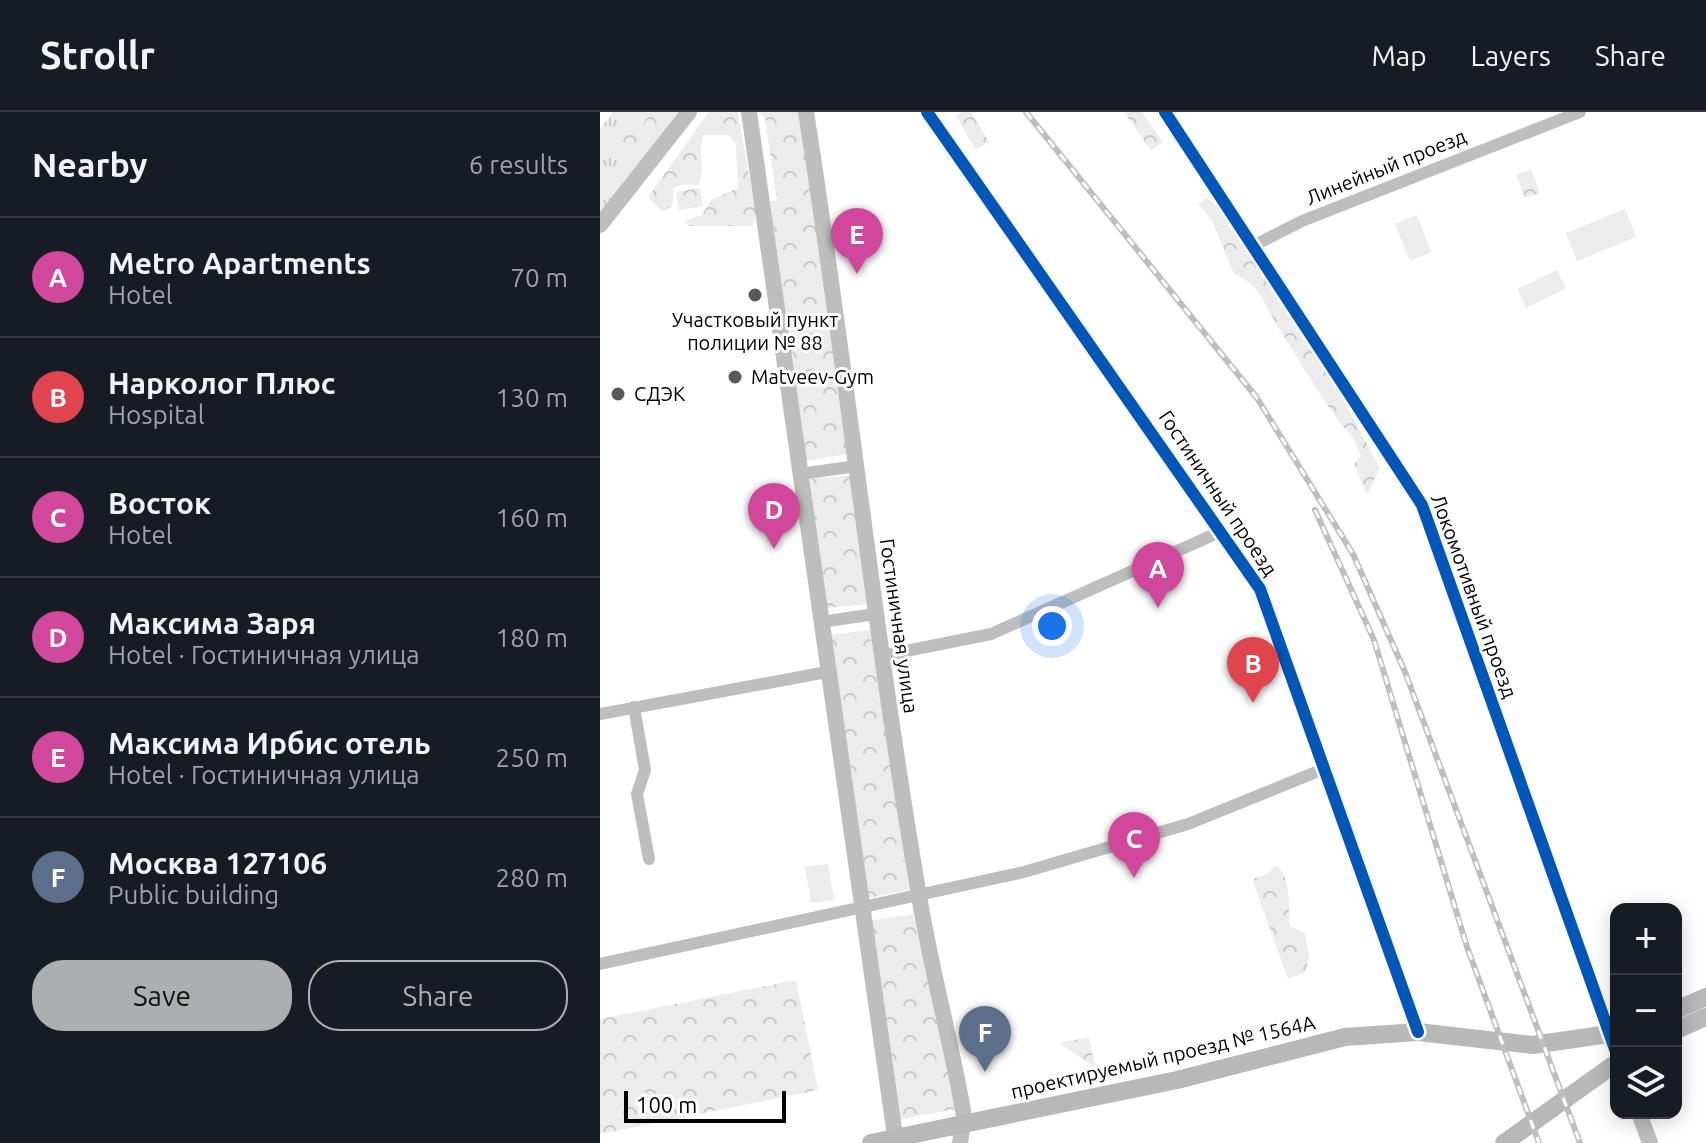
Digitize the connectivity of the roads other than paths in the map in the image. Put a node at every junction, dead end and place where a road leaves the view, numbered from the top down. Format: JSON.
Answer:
{"nodes":[{"id":1,"x":689,"y":112,"type":"edge"},
{"id":2,"x":749,"y":112,"type":"edge"},
{"id":3,"x":806,"y":112,"type":"edge"},
{"id":4,"x":927,"y":112,"type":"edge"},
{"id":5,"x":1165,"y":112,"type":"edge"},
{"id":6,"x":1580,"y":112,"type":"edge"},
{"id":7,"x":600,"y":225,"type":"edge"},
{"id":8,"x":1253,"y":246,"type":"junction"},
{"id":9,"x":857,"y":466,"type":"junction"},
{"id":10,"x":800,"y":474,"type":"junction"},
{"id":11,"x":1222,"y":531,"type":"junction"},
{"id":12,"x":875,"y":614,"type":"junction"},
{"id":13,"x":821,"y":622,"type":"junction"},
{"id":14,"x":881,"y":656,"type":"junction"},
{"id":15,"x":827,"y":672,"type":"junction"},
{"id":16,"x":634,"y":707,"type":"junction"},
{"id":17,"x":600,"y":714,"type":"edge"},
{"id":18,"x":1326,"y":768,"type":"junction"},
{"id":19,"x":649,"y":859,"type":"dead end"},
{"id":20,"x":919,"y":896,"type":"junction"},
{"id":21,"x":862,"y":908,"type":"junction"},
{"id":22,"x":600,"y":964,"type":"edge"},
{"id":23,"x":1706,"y":997,"type":"edge"},
{"id":24,"x":1682,"y":1007,"type":"edge"},
{"id":25,"x":1706,"y":1017,"type":"edge"},
{"id":26,"x":1682,"y":1027,"type":"edge"},
{"id":27,"x":1610,"y":1029,"type":"edge"},
{"id":28,"x":1418,"y":1032,"type":"junction"},
{"id":29,"x":1610,"y":1040,"type":"edge"},
{"id":30,"x":1610,"y":1067,"type":"edge"},
{"id":31,"x":1641,"y":1119,"type":"edge"},
{"id":32,"x":965,"y":1123,"type":"junction"},
{"id":33,"x":912,"y":1140,"type":"edge"},
{"id":34,"x":871,"y":1143,"type":"edge"},
{"id":35,"x":960,"y":1143,"type":"edge"},
{"id":36,"x":1504,"y":1143,"type":"edge"},
{"id":37,"x":1650,"y":1143,"type":"edge"}],
"edges":[{"from":1,"to":7,"type":"street"},
{"from":2,"to":10,"type":"street"},
{"from":3,"to":9,"type":"street","name":"Гостиничная улица"},
{"from":4,"to":11,"type":"street","name":"Гостиничный проезд"},
{"from":5,"to":8,"type":"street","name":"Локомотивный проезд"},
{"from":6,"to":8,"type":"street","name":"Линейный проезд"},
{"from":8,"to":27,"type":"street","name":"Локомотивный проезд"},
{"from":9,"to":10,"type":"street"},
{"from":9,"to":12,"type":"street","name":"Гостиничная улица"},
{"from":10,"to":13,"type":"street"},
{"from":11,"to":14,"type":"street"},
{"from":11,"to":18,"type":"street","name":"Гостиничный проезд"},
{"from":12,"to":13,"type":"street"},
{"from":12,"to":14,"type":"street","name":"Гостиничная улица"},
{"from":13,"to":15,"type":"street"},
{"from":14,"to":20,"type":"street","name":"Гостиничная улица"},
{"from":15,"to":16,"type":"street"},
{"from":15,"to":21,"type":"street"},
{"from":16,"to":17,"type":"street"},
{"from":16,"to":19,"type":"street"},
{"from":18,"to":20,"type":"street"},
{"from":18,"to":28,"type":"street","name":"Гостиничный проезд"},
{"from":20,"to":21,"type":"street"},
{"from":20,"to":32,"type":"street","name":"Гостиничная улица"},
{"from":21,"to":22,"type":"street"},
{"from":21,"to":33,"type":"street"},
{"from":23,"to":24,"type":"main road"},
{"from":25,"to":26,"type":"main road"},
{"from":28,"to":29,"type":"main road","name":"проектируемый проезд № 1564А"},
{"from":28,"to":32,"type":"main road","name":"проектируемый проезд № 1564А"},
{"from":30,"to":36,"type":"main road"},
{"from":31,"to":37,"type":"street"},
{"from":32,"to":33,"type":"main road","name":"проектируемый проезд № 1564А"},
{"from":32,"to":35,"type":"street","name":"Гостиничная улица"},
{"from":33,"to":34,"type":"main road","name":"проектируемый проезд № 1564А"}]}
